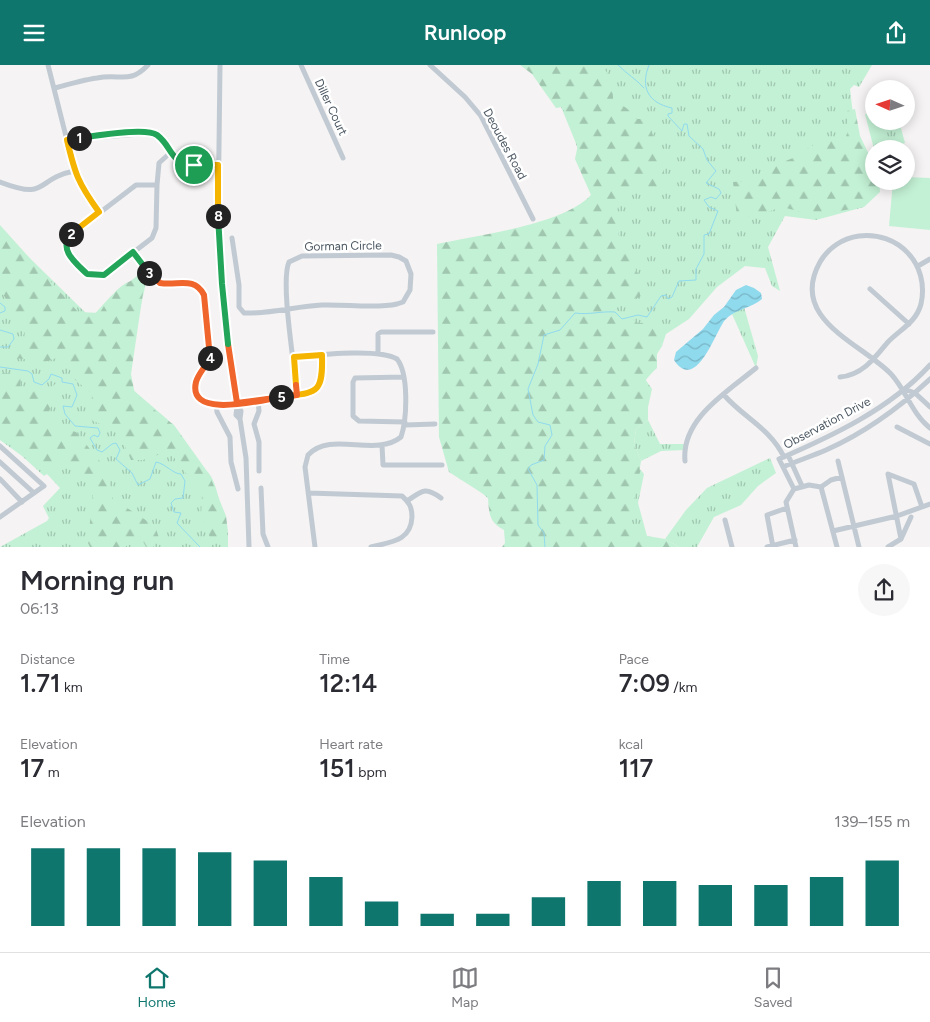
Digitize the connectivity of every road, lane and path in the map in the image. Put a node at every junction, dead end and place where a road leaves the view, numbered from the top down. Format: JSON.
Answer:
{"nodes":[{"id":1,"x":48,"y":65,"type":"edge"},
{"id":2,"x":148,"y":65,"type":"edge"},
{"id":3,"x":220,"y":65,"type":"edge"},
{"id":4,"x":301,"y":65,"type":"edge"},
{"id":5,"x":430,"y":65,"type":"edge"},
{"id":6,"x":55,"y":88,"type":"junction"},
{"id":7,"x":67,"y":140,"type":"junction"},
{"id":8,"x":170,"y":153,"type":"junction"},
{"id":9,"x":343,"y":158,"type":"dead end"},
{"id":10,"x":218,"y":165,"type":"junction"},
{"id":11,"x":74,"y":171,"type":"junction"},
{"id":12,"x":0,"y":182,"type":"edge"},
{"id":13,"x":157,"y":185,"type":"junction"},
{"id":14,"x":99,"y":212,"type":"junction"},
{"id":15,"x":533,"y":219,"type":"dead end"},
{"id":16,"x":232,"y":239,"type":"dead end"},
{"id":17,"x":133,"y":252,"type":"junction"},
{"id":18,"x":930,"y":259,"type":"edge"},
{"id":19,"x":918,"y":266,"type":"junction"},
{"id":20,"x":870,"y":289,"type":"dead end"},
{"id":21,"x":288,"y":309,"type":"junction"},
{"id":22,"x":909,"y":324,"type":"junction"},
{"id":23,"x":433,"y":332,"type":"dead end"},
{"id":24,"x":322,"y":355,"type":"junction"},
{"id":25,"x":378,"y":355,"type":"junction"},
{"id":26,"x":294,"y":357,"type":"junction"},
{"id":27,"x":874,"y":359,"type":"junction"},
{"id":28,"x":930,"y":365,"type":"edge"},
{"id":29,"x":756,"y":368,"type":"dead end"},
{"id":30,"x":404,"y":377,"type":"junction"},
{"id":31,"x":840,"y":377,"type":"dead end"},
{"id":32,"x":930,"y":379,"type":"edge"},
{"id":33,"x":904,"y":389,"type":"junction"},
{"id":34,"x":915,"y":393,"type":"junction"},
{"id":35,"x":297,"y":395,"type":"junction"},
{"id":36,"x":724,"y":395,"type":"junction"},
{"id":37,"x":908,"y":398,"type":"junction"},
{"id":38,"x":258,"y":400,"type":"junction"},
{"id":39,"x":237,"y":403,"type":"junction"},
{"id":40,"x":216,"y":405,"type":"junction"},
{"id":41,"x":930,"y":407,"type":"edge"},
{"id":42,"x":405,"y":423,"type":"junction"},
{"id":43,"x":435,"y":424,"type":"dead end"},
{"id":44,"x":897,"y":427,"type":"dead end"},
{"id":45,"x":930,"y":428,"type":"edge"},
{"id":46,"x":930,"y":444,"type":"edge"},
{"id":47,"x":382,"y":445,"type":"junction"},
{"id":48,"x":0,"y":446,"type":"edge"},
{"id":49,"x":783,"y":457,"type":"junction"},
{"id":50,"x":685,"y":461,"type":"dead end"},
{"id":51,"x":838,"y":461,"type":"dead end"},
{"id":52,"x":0,"y":462,"type":"edge"},
{"id":53,"x":791,"y":464,"type":"junction"},
{"id":54,"x":442,"y":465,"type":"dead end"},
{"id":55,"x":783,"y":467,"type":"junction"},
{"id":56,"x":259,"y":471,"type":"dead end"},
{"id":57,"x":842,"y":477,"type":"junction"},
{"id":58,"x":0,"y":479,"type":"edge"},
{"id":59,"x":802,"y":486,"type":"junction"},
{"id":60,"x":821,"y":487,"type":"junction"},
{"id":61,"x":261,"y":488,"type":"dead end"},
{"id":62,"x":238,"y":489,"type":"dead end"},
{"id":63,"x":794,"y":489,"type":"junction"},
{"id":64,"x":34,"y":493,"type":"junction"},
{"id":65,"x":308,"y":493,"type":"junction"},
{"id":66,"x":441,"y":498,"type":"dead end"},
{"id":67,"x":407,"y":501,"type":"junction"},
{"id":68,"x":22,"y":502,"type":"junction"},
{"id":69,"x":930,"y":504,"type":"edge"},
{"id":70,"x":922,"y":507,"type":"junction"},
{"id":71,"x":787,"y":508,"type":"junction"},
{"id":72,"x":896,"y":516,"type":"junction"},
{"id":73,"x":0,"y":517,"type":"edge"},
{"id":74,"x":911,"y":517,"type":"dead end"},
{"id":75,"x":725,"y":520,"type":"dead end"},
{"id":76,"x":854,"y":526,"type":"junction"},
{"id":77,"x":833,"y":531,"type":"junction"},
{"id":78,"x":901,"y":539,"type":"junction"},
{"id":79,"x":795,"y":540,"type":"junction"},
{"id":80,"x":773,"y":546,"type":"edge"},
{"id":81,"x":249,"y":547,"type":"edge"},
{"id":82,"x":268,"y":547,"type":"edge"},
{"id":83,"x":315,"y":547,"type":"edge"},
{"id":84,"x":371,"y":547,"type":"edge"},
{"id":85,"x":732,"y":547,"type":"edge"},
{"id":86,"x":767,"y":547,"type":"edge"},
{"id":87,"x":796,"y":547,"type":"edge"},
{"id":88,"x":837,"y":547,"type":"edge"},
{"id":89,"x":859,"y":547,"type":"edge"},
{"id":90,"x":888,"y":547,"type":"edge"}],
"edges":[{"from":1,"to":6,"type":"street"},
{"from":2,"to":6,"type":"street"},
{"from":3,"to":10,"type":"street"},
{"from":4,"to":9,"type":"street","name":"Diller Court"},
{"from":5,"to":15,"type":"street","name":"Deoudes Road"},
{"from":6,"to":7,"type":"street"},
{"from":7,"to":8,"type":"street"},
{"from":7,"to":11,"type":"street"},
{"from":8,"to":10,"type":"street"},
{"from":8,"to":13,"type":"street"},
{"from":10,"to":39,"type":"street"},
{"from":11,"to":12,"type":"street"},
{"from":11,"to":14,"type":"street"},
{"from":13,"to":14,"type":"street"},
{"from":13,"to":17,"type":"street"},
{"from":14,"to":17,"type":"street"},
{"from":16,"to":21,"type":"street"},
{"from":17,"to":40,"type":"street"},
{"from":18,"to":19,"type":"street"},
{"from":19,"to":22,"type":"street"},
{"from":19,"to":27,"type":"street"},
{"from":20,"to":22,"type":"street"},
{"from":21,"to":21,"type":"street","name":"Gorman Circle"},
{"from":21,"to":26,"type":"street","name":"Gorman Circle"},
{"from":22,"to":27,"type":"street"},
{"from":23,"to":25,"type":"street"},
{"from":24,"to":25,"type":"street"},
{"from":24,"to":26,"type":"street"},
{"from":24,"to":35,"type":"street"},
{"from":25,"to":30,"type":"street"},
{"from":26,"to":35,"type":"street","name":"Gorman Circle"},
{"from":27,"to":31,"type":"street"},
{"from":27,"to":33,"type":"street"},
{"from":28,"to":33,"type":"street","name":"Observation Drive"},
{"from":29,"to":36,"type":"street"},
{"from":30,"to":42,"type":"street"},
{"from":30,"to":42,"type":"street"},
{"from":32,"to":34,"type":"street","name":"Observation Drive"},
{"from":33,"to":34,"type":"street"},
{"from":33,"to":37,"type":"street"},
{"from":33,"to":49,"type":"street","name":"Observation Drive"},
{"from":34,"to":37,"type":"street","name":"Observation Drive"},
{"from":34,"to":41,"type":"street"},
{"from":35,"to":38,"type":"street"},
{"from":36,"to":49,"type":"street"},
{"from":36,"to":50,"type":"street"},
{"from":37,"to":45,"type":"street"},
{"from":37,"to":53,"type":"street","name":"Observation Drive"},
{"from":38,"to":39,"type":"street"},
{"from":38,"to":56,"type":"street"},
{"from":39,"to":40,"type":"street"},
{"from":39,"to":81,"type":"street"},
{"from":40,"to":62,"type":"street"},
{"from":42,"to":43,"type":"street"},
{"from":42,"to":47,"type":"street"},
{"from":44,"to":46,"type":"street"},
{"from":47,"to":54,"type":"street"},
{"from":47,"to":65,"type":"street"},
{"from":48,"to":64,"type":"street"},
{"from":49,"to":53,"type":"street"},
{"from":49,"to":55,"type":"street"},
{"from":51,"to":57,"type":"street"},
{"from":52,"to":64,"type":"street"},
{"from":53,"to":55,"type":"street","name":"Observation Drive"},
{"from":53,"to":59,"type":"street"},
{"from":55,"to":63,"type":"street"},
{"from":57,"to":60,"type":"street"},
{"from":57,"to":76,"type":"street"},
{"from":58,"to":68,"type":"street"},
{"from":59,"to":60,"type":"street"},
{"from":59,"to":63,"type":"street"},
{"from":60,"to":77,"type":"street"},
{"from":61,"to":82,"type":"street"},
{"from":63,"to":71,"type":"street"},
{"from":64,"to":68,"type":"street"},
{"from":65,"to":67,"type":"street"},
{"from":65,"to":83,"type":"street"},
{"from":66,"to":67,"type":"street"},
{"from":67,"to":84,"type":"street"},
{"from":68,"to":73,"type":"street"},
{"from":69,"to":70,"type":"street"},
{"from":70,"to":72,"type":"street"},
{"from":70,"to":72,"type":"street"},
{"from":71,"to":79,"type":"street"},
{"from":71,"to":80,"type":"street"},
{"from":72,"to":76,"type":"street"},
{"from":72,"to":78,"type":"street"},
{"from":74,"to":78,"type":"street"},
{"from":75,"to":85,"type":"street"},
{"from":76,"to":77,"type":"street"},
{"from":76,"to":89,"type":"street"},
{"from":77,"to":88,"type":"street"},
{"from":78,"to":90,"type":"street"},
{"from":79,"to":80,"type":"street"},
{"from":79,"to":87,"type":"street"},
{"from":80,"to":86,"type":"street"}]}
